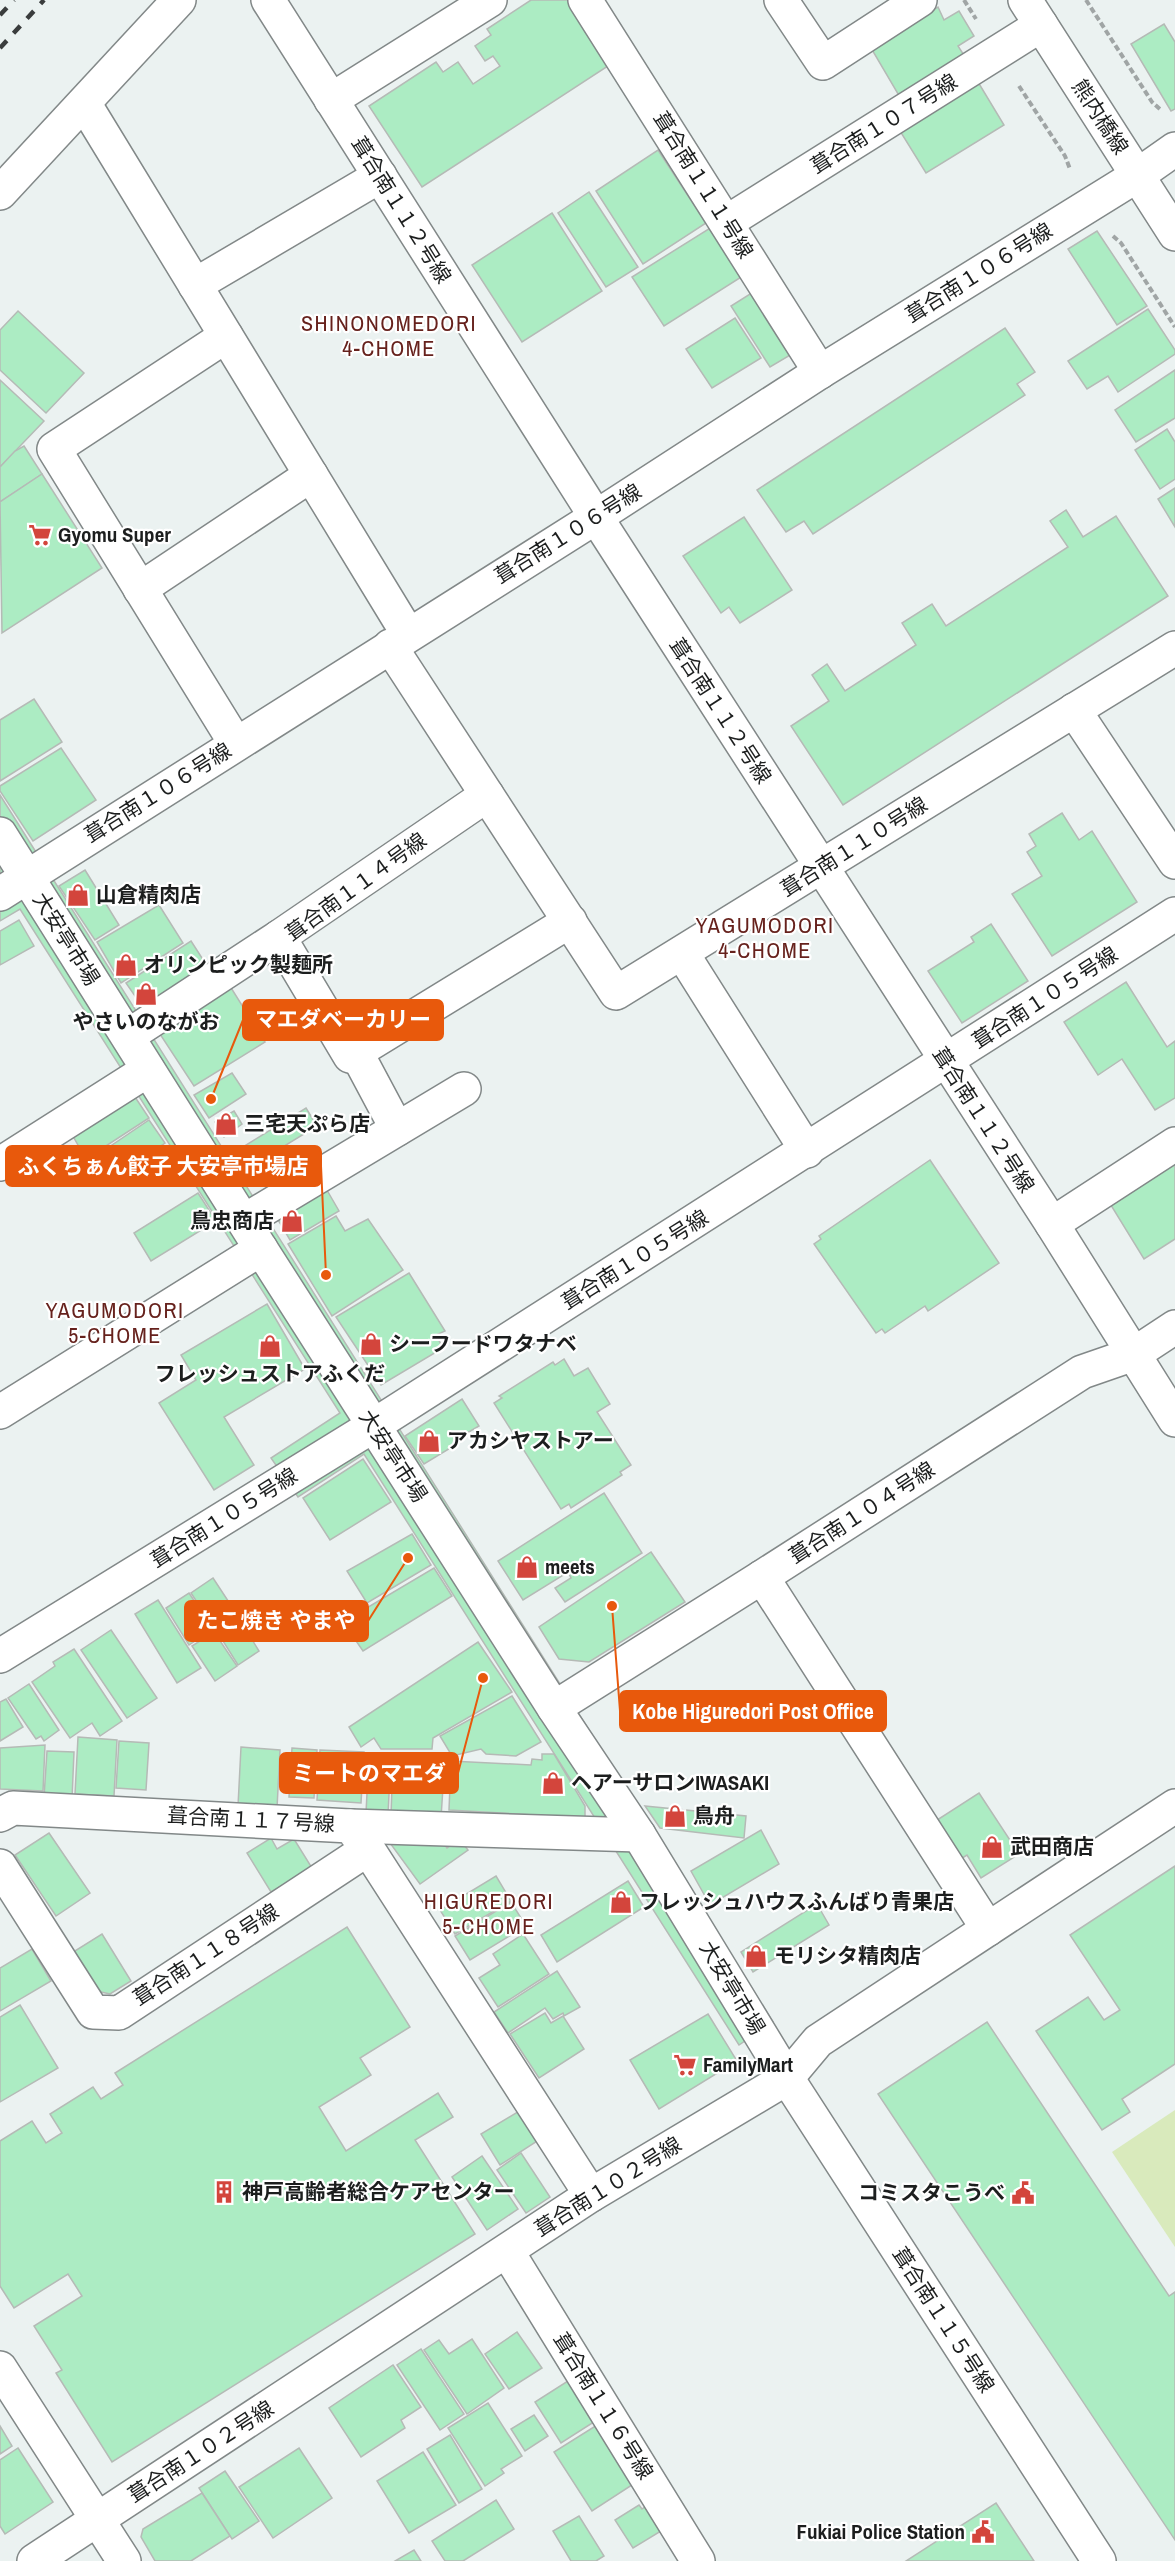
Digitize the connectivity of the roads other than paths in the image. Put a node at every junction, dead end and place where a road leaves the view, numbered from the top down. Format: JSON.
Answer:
{"nodes":[{"id":1,"x":179,"y":0,"type":"edge"},
{"id":2,"x":268,"y":0,"type":"edge"},
{"id":3,"x":490,"y":0,"type":"edge"},
{"id":4,"x":585,"y":0,"type":"edge"},
{"id":5,"x":781,"y":0,"type":"edge"},
{"id":6,"x":920,"y":0,"type":"edge"},
{"id":7,"x":1033,"y":13,"type":"edge"},
{"id":8,"x":332,"y":100,"type":"junction"},
{"id":9,"x":84,"y":103,"type":"junction"},
{"id":10,"x":1175,"y":149,"type":"edge"},
{"id":11,"x":1138,"y":175,"type":"junction"},
{"id":12,"x":380,"y":176,"type":"junction"},
{"id":13,"x":0,"y":193,"type":"edge"},
{"id":14,"x":727,"y":222,"type":"junction"},
{"id":15,"x":1175,"y":234,"type":"edge"},
{"id":16,"x":195,"y":285,"type":"junction"},
{"id":17,"x":226,"y":336,"type":"junction"},
{"id":18,"x":820,"y":372,"type":"junction"},
{"id":19,"x":311,"y":475,"type":"junction"},
{"id":20,"x":596,"y":517,"type":"junction"},
{"id":21,"x":140,"y":589,"type":"junction"},
{"id":22,"x":399,"y":640,"type":"junction"},
{"id":23,"x":1175,"y":648,"type":"edge"},
{"id":24,"x":1074,"y":710,"type":"junction"},
{"id":25,"x":236,"y":744,"type":"junction"},
{"id":26,"x":487,"y":795,"type":"junction"},
{"id":27,"x":0,"y":834,"type":"edge"},
{"id":28,"x":1175,"y":862,"type":"edge"},
{"id":29,"x":820,"y":867,"type":"junction"},
{"id":30,"x":13,"y":885,"type":"edge"},
{"id":31,"x":1175,"y":914,"type":"edge"},
{"id":32,"x":570,"y":921,"type":"junction"},
{"id":33,"x":279,"y":937,"type":"junction"},
{"id":34,"x":681,"y":953,"type":"junction"},
{"id":35,"x":128,"y":1036,"type":"junction"},
{"id":36,"x":356,"y":1052,"type":"junction"},
{"id":37,"x":945,"y":1062,"type":"junction"},
{"id":38,"x":148,"y":1070,"type":"junction"},
{"id":39,"x":464,"y":1089,"type":"dead end"},
{"id":40,"x":397,"y":1129,"type":"junction"},
{"id":41,"x":1175,"y":1144,"type":"edge"},
{"id":42,"x":807,"y":1151,"type":"junction"},
{"id":43,"x":0,"y":1164,"type":"edge"},
{"id":44,"x":244,"y":1221,"type":"junction"},
{"id":45,"x":1052,"y":1224,"type":"junction"},
{"id":46,"x":261,"y":1249,"type":"junction"},
{"id":47,"x":1175,"y":1327,"type":"edge"},
{"id":48,"x":1134,"y":1354,"type":"junction"},
{"id":49,"x":0,"y":1412,"type":"edge"},
{"id":50,"x":1175,"y":1420,"type":"edge"},
{"id":51,"x":374,"y":1426,"type":"junction"},
{"id":52,"x":762,"y":1577,"type":"junction"},
{"id":53,"x":4,"y":1645,"type":"edge"},
{"id":54,"x":554,"y":1707,"type":"junction"},
{"id":55,"x":1175,"y":1806,"type":"edge"},
{"id":56,"x":0,"y":1815,"type":"edge"},
{"id":57,"x":639,"y":1835,"type":"junction"},
{"id":58,"x":359,"y":1837,"type":"junction"},
{"id":59,"x":0,"y":1866,"type":"edge"},
{"id":60,"x":988,"y":1929,"type":"junction"},
{"id":61,"x":787,"y":2078,"type":"junction"},
{"id":62,"x":591,"y":2195,"type":"junction"},
{"id":63,"x":507,"y":2251,"type":"junction"},
{"id":64,"x":0,"y":2368,"type":"edge"},
{"id":65,"x":98,"y":2520,"type":"junction"},
{"id":66,"x":34,"y":2561,"type":"edge"},
{"id":67,"x":124,"y":2561,"type":"edge"},
{"id":68,"x":698,"y":2561,"type":"edge"},
{"id":69,"x":1099,"y":2561,"type":"edge"}],
"edges":[{"from":1,"to":9,"type":"street"},
{"from":2,"to":8,"type":"street","name":"葺合南１１２号線"},
{"from":3,"to":8,"type":"street"},
{"from":4,"to":14,"type":"street","name":"葺合南１１１号線"},
{"from":5,"to":6,"type":"street"},
{"from":7,"to":11,"type":"street","name":"熊内橋線"},
{"from":7,"to":14,"type":"street","name":"葺合南１０７号線"},
{"from":8,"to":12,"type":"street","name":"葺合南１１２号線"},
{"from":9,"to":13,"type":"street"},
{"from":9,"to":16,"type":"street","name":"葺合南１１０号線"},
{"from":10,"to":11,"type":"street","name":"葺合南１０６号線"},
{"from":11,"to":15,"type":"street","name":"熊内橋線"},
{"from":11,"to":18,"type":"street","name":"葺合南１０６号線"},
{"from":12,"to":16,"type":"street"},
{"from":12,"to":20,"type":"street","name":"葺合南１１２号線"},
{"from":14,"to":18,"type":"street","name":"葺合南１１１号線"},
{"from":16,"to":17,"type":"street","name":"葺合南１１０号線"},
{"from":17,"to":19,"type":"street","name":"葺合南１１０号線"},
{"from":17,"to":21,"type":"street"},
{"from":18,"to":20,"type":"street","name":"葺合南１０６号線"},
{"from":19,"to":21,"type":"street"},
{"from":19,"to":22,"type":"street","name":"葺合南１１０号線"},
{"from":20,"to":22,"type":"street","name":"葺合南１０６号線"},
{"from":20,"to":29,"type":"street","name":"葺合南１１２号線"},
{"from":21,"to":25,"type":"street"},
{"from":22,"to":25,"type":"street","name":"葺合南１０６号線"},
{"from":22,"to":26,"type":"street","name":"葺合南１１０号線"},
{"from":23,"to":24,"type":"street","name":"葺合南１１０号線"},
{"from":24,"to":28,"type":"street"},
{"from":24,"to":29,"type":"street","name":"葺合南１１０号線"},
{"from":25,"to":30,"type":"street","name":"葺合南１０６号線"},
{"from":26,"to":32,"type":"street","name":"葺合南１１０号線"},
{"from":26,"to":33,"type":"street","name":"葺合南１１４号線"},
{"from":27,"to":30,"type":"street","name":"大安亭市場"},
{"from":29,"to":34,"type":"street","name":"葺合南１１０号線"},
{"from":29,"to":37,"type":"street","name":"葺合南１１２号線"},
{"from":30,"to":35,"type":"street","name":"大安亭市場"},
{"from":31,"to":37,"type":"street","name":"葺合南１０５号線"},
{"from":32,"to":34,"type":"street","name":"葺合南１１０号線"},
{"from":32,"to":36,"type":"street"},
{"from":33,"to":35,"type":"street"},
{"from":33,"to":36,"type":"street","name":"葺合南１１４号線"},
{"from":34,"to":42,"type":"street"},
{"from":35,"to":38,"type":"street","name":"大安亭市場"},
{"from":36,"to":40,"type":"street"},
{"from":37,"to":42,"type":"street","name":"葺合南１０５号線"},
{"from":37,"to":45,"type":"street","name":"葺合南１１２号線"},
{"from":38,"to":43,"type":"street"},
{"from":38,"to":44,"type":"street","name":"大安亭市場"},
{"from":39,"to":40,"type":"street"},
{"from":40,"to":44,"type":"street"},
{"from":41,"to":45,"type":"street"},
{"from":42,"to":51,"type":"street","name":"葺合南１０５号線"},
{"from":44,"to":46,"type":"street","name":"大安亭市場"},
{"from":45,"to":48,"type":"street","name":"葺合南１１２号線"},
{"from":46,"to":49,"type":"street"},
{"from":46,"to":51,"type":"street","name":"大安亭市場"},
{"from":47,"to":48,"type":"street","name":"葺合南１０４号線"},
{"from":48,"to":50,"type":"street","name":"葺合南１１２号線"},
{"from":48,"to":52,"type":"street","name":"葺合南１０４号線"},
{"from":51,"to":53,"type":"street","name":"葺合南１０５号線"},
{"from":51,"to":54,"type":"street","name":"大安亭市場"},
{"from":52,"to":54,"type":"street","name":"葺合南１０４号線"},
{"from":52,"to":60,"type":"street"},
{"from":54,"to":57,"type":"street","name":"大安亭市場"},
{"from":55,"to":60,"type":"street","name":"葺合南１０２号線"},
{"from":56,"to":58,"type":"street","name":"葺合南１１７号線"},
{"from":57,"to":58,"type":"street","name":"葺合南１１７号線"},
{"from":57,"to":61,"type":"street","name":"大安亭市場"},
{"from":58,"to":59,"type":"street","name":"葺合南１１８号線"},
{"from":58,"to":62,"type":"street"},
{"from":60,"to":61,"type":"street","name":"葺合南１０２号線"},
{"from":61,"to":62,"type":"street","name":"葺合南１０２号線"},
{"from":61,"to":69,"type":"street","name":"葺合南１１５号線"},
{"from":62,"to":63,"type":"street","name":"葺合南１０２号線"},
{"from":63,"to":65,"type":"street","name":"葺合南１０２号線"},
{"from":63,"to":68,"type":"street","name":"葺合南１１６号線"},
{"from":64,"to":65,"type":"street"},
{"from":65,"to":66,"type":"street","name":"葺合南１０２号線"},
{"from":65,"to":67,"type":"street"}]}
